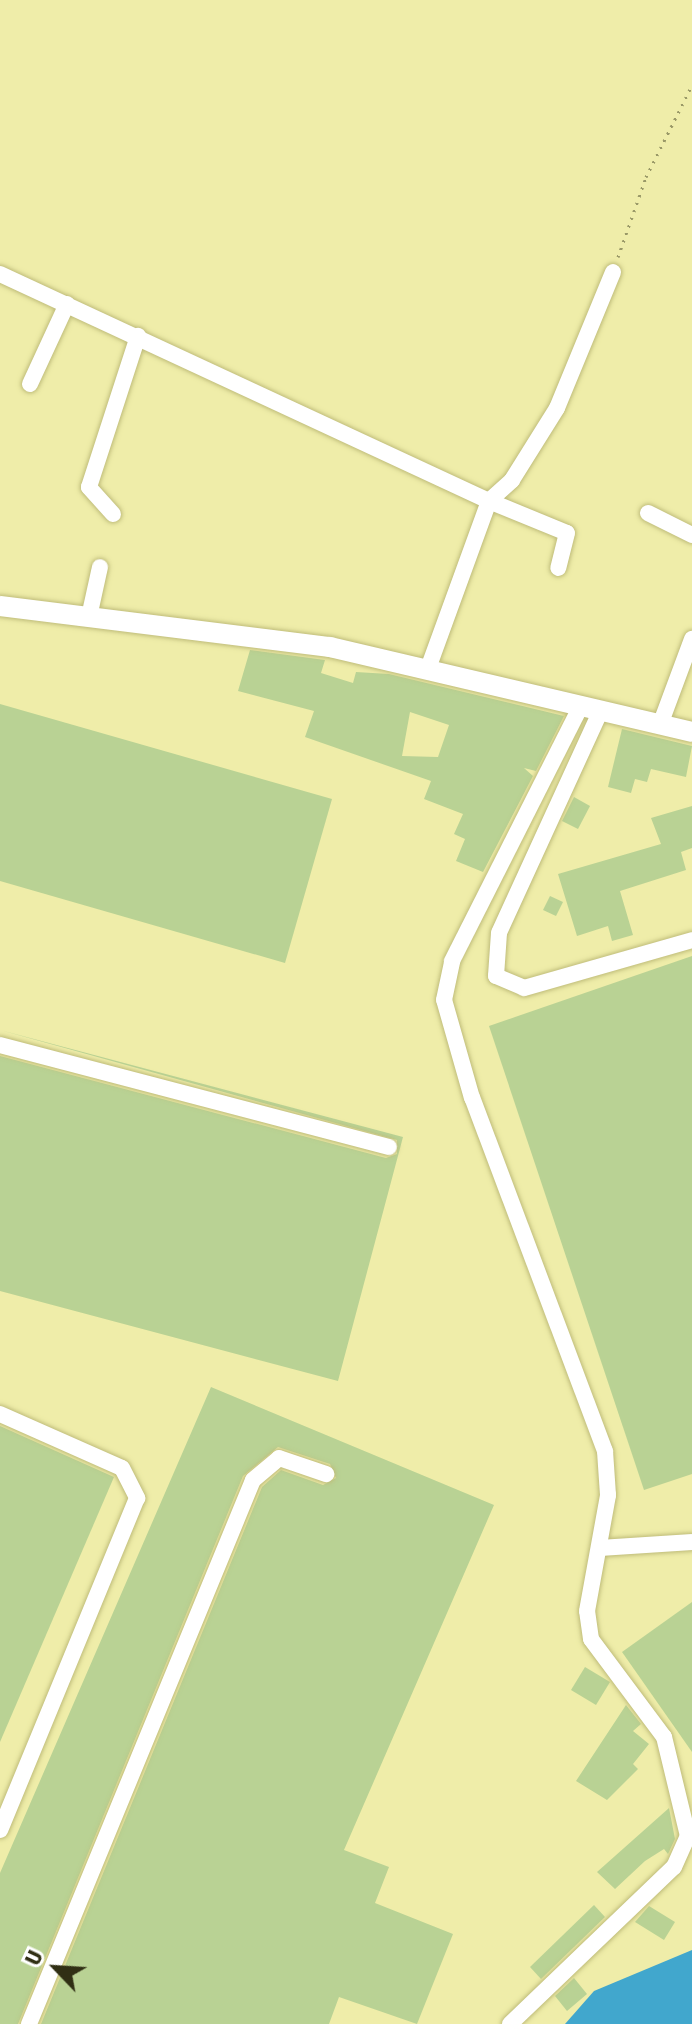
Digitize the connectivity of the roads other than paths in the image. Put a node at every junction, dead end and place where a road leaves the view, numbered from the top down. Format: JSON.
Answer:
{"nodes":[{"id":1,"x":613,"y":272,"type":"road end"},
{"id":2,"x":0,"y":274,"type":"edge"},
{"id":3,"x":67,"y":304,"type":"junction"},
{"id":4,"x":138,"y":336,"type":"junction"},
{"id":5,"x":30,"y":384,"type":"dead end"},
{"id":6,"x":489,"y":501,"type":"junction"},
{"id":7,"x":648,"y":513,"type":"dead end"},
{"id":8,"x":113,"y":514,"type":"dead end"},
{"id":9,"x":692,"y":535,"type":"edge"},
{"id":10,"x":100,"y":567,"type":"dead end"},
{"id":11,"x":558,"y":568,"type":"dead end"},
{"id":12,"x":0,"y":606,"type":"edge"},
{"id":13,"x":89,"y":617,"type":"junction"},
{"id":14,"x":692,"y":639,"type":"edge"},
{"id":15,"x":428,"y":669,"type":"junction"},
{"id":16,"x":591,"y":708,"type":"junction"},
{"id":17,"x":660,"y":725,"type":"junction"},
{"id":18,"x":692,"y":732,"type":"edge"},
{"id":19,"x":692,"y":940,"type":"edge"},
{"id":20,"x":0,"y":1045,"type":"edge"},
{"id":21,"x":389,"y":1147,"type":"dead end"},
{"id":22,"x":0,"y":1414,"type":"edge"},
{"id":23,"x":326,"y":1474,"type":"dead end"},
{"id":24,"x":692,"y":1542,"type":"edge"},
{"id":25,"x":600,"y":1548,"type":"junction"},
{"id":26,"x":0,"y":1830,"type":"edge"},
{"id":27,"x":689,"y":1847,"type":"edge"},
{"id":28,"x":29,"y":2024,"type":"edge"},
{"id":29,"x":510,"y":2024,"type":"edge"}],
"edges":[{"from":1,"to":6,"type":"street"},
{"from":2,"to":3,"type":"street"},
{"from":3,"to":4,"type":"street"},
{"from":3,"to":5,"type":"street"},
{"from":4,"to":6,"type":"street"},
{"from":4,"to":8,"type":"street"},
{"from":6,"to":11,"type":"street"},
{"from":6,"to":15,"type":"street"},
{"from":7,"to":9,"type":"street"},
{"from":10,"to":13,"type":"street"},
{"from":12,"to":13,"type":"main road"},
{"from":13,"to":15,"type":"main road"},
{"from":14,"to":17,"type":"street"},
{"from":15,"to":16,"type":"main road"},
{"from":16,"to":17,"type":"main road"},
{"from":16,"to":19,"type":"street"},
{"from":16,"to":25,"type":"street"},
{"from":17,"to":18,"type":"main road"},
{"from":20,"to":21,"type":"street"},
{"from":22,"to":26,"type":"street"},
{"from":23,"to":28,"type":"street"},
{"from":24,"to":25,"type":"street"},
{"from":25,"to":27,"type":"street"},
{"from":27,"to":29,"type":"street"}]}
